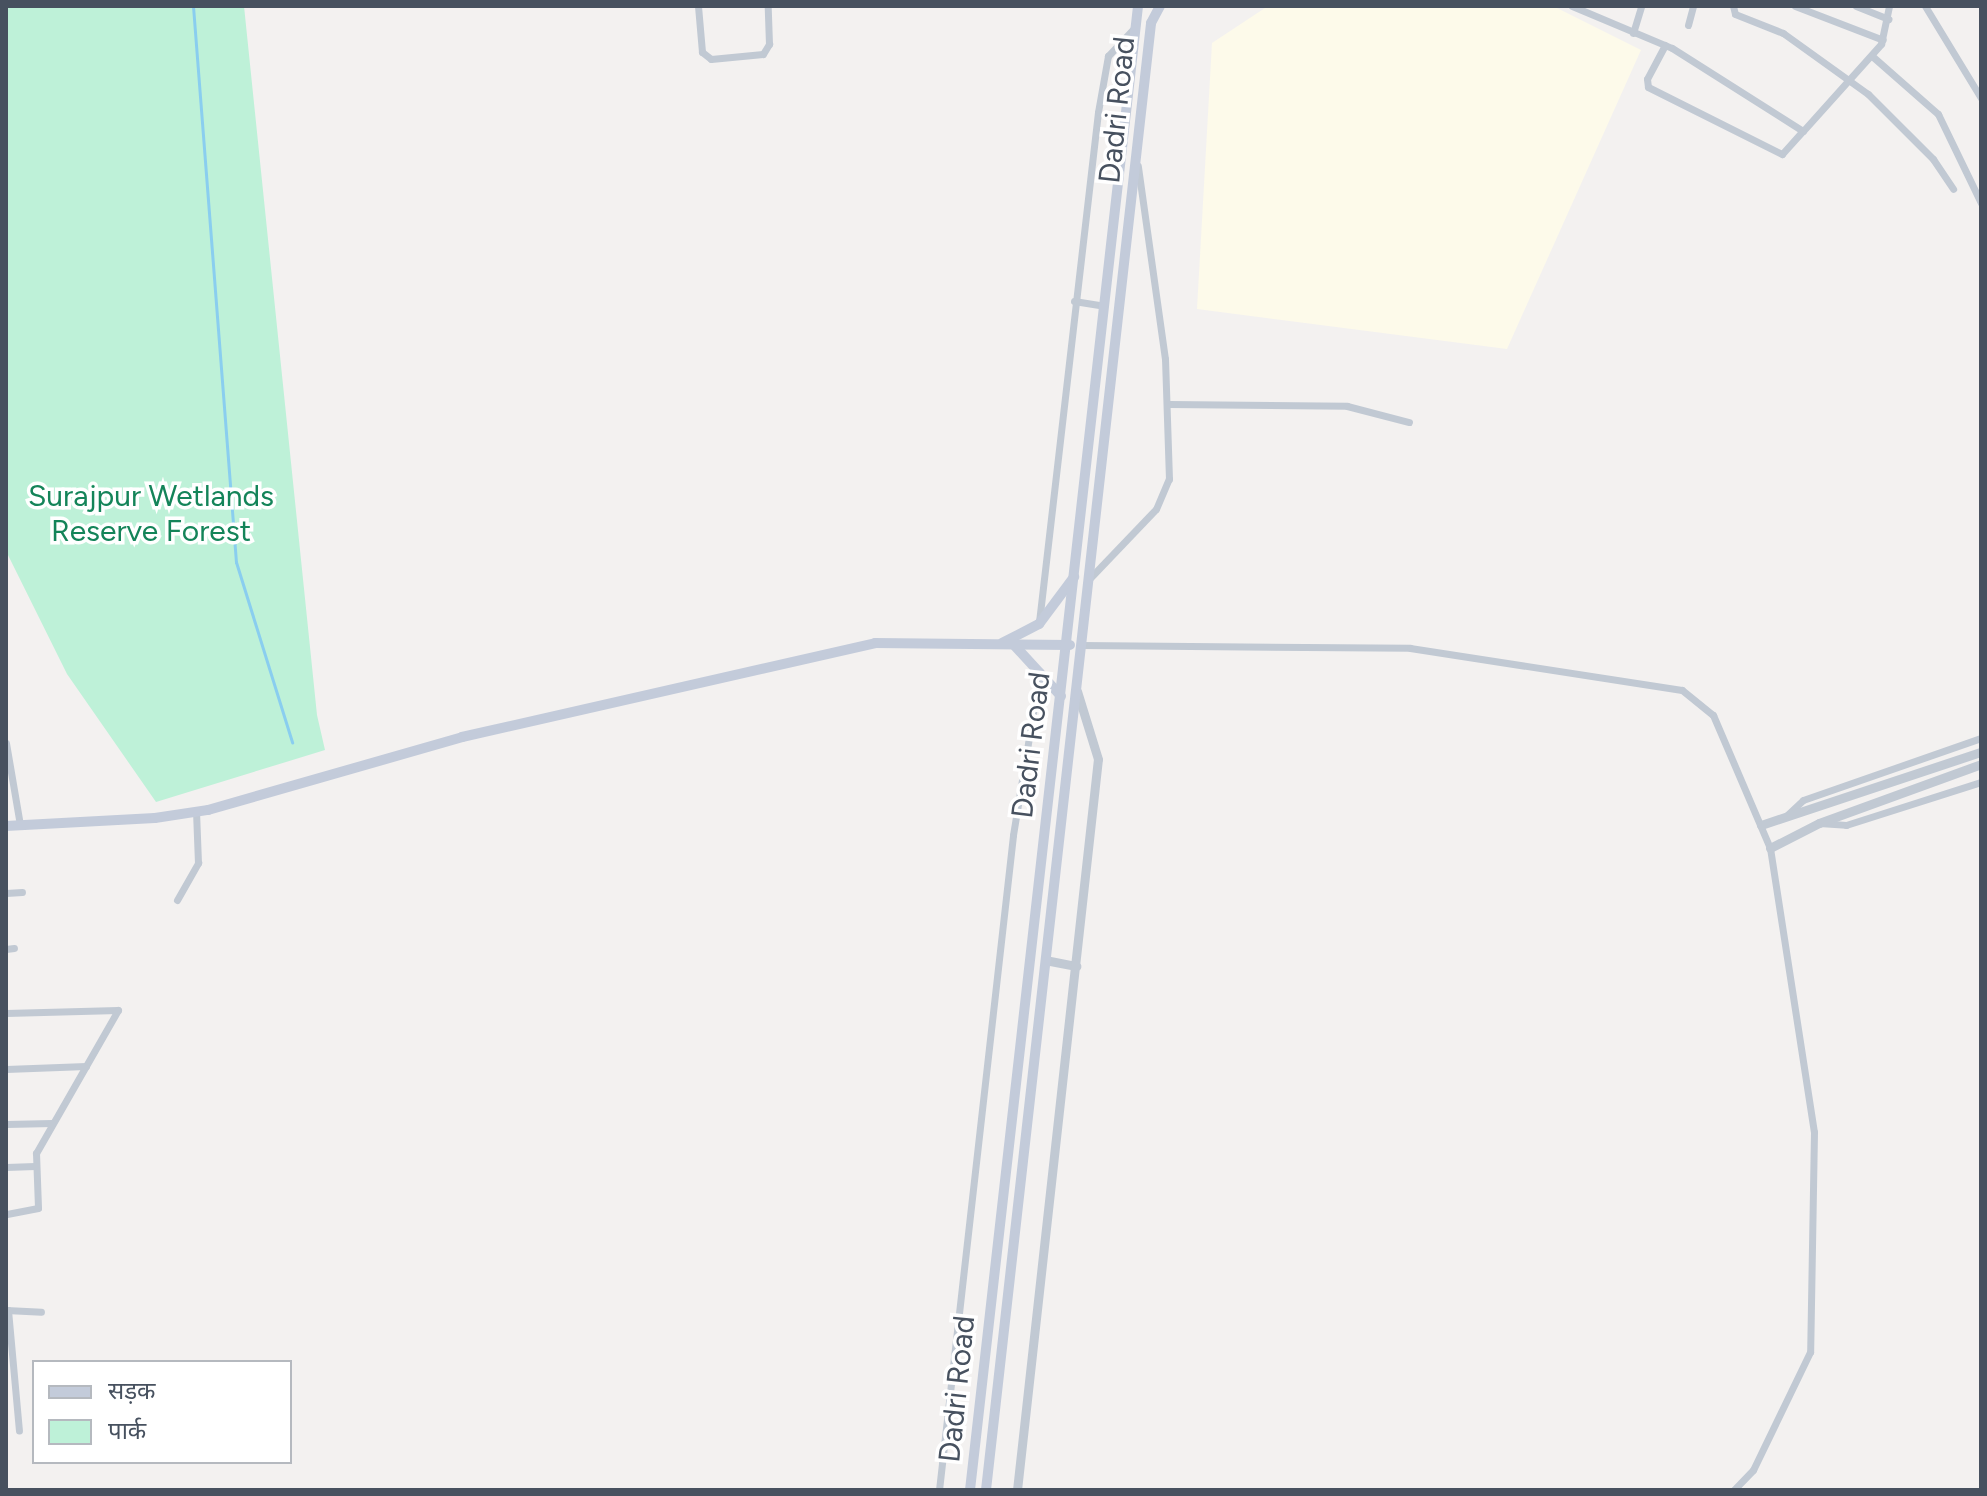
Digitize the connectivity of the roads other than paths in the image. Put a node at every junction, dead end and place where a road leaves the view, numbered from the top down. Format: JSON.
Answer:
{"nodes":[{"id":1,"x":698,"y":6,"type":"edge"},
{"id":2,"x":768,"y":6,"type":"edge"},
{"id":3,"x":1138,"y":6,"type":"edge"},
{"id":4,"x":1572,"y":6,"type":"edge"},
{"id":5,"x":1641,"y":6,"type":"edge"},
{"id":6,"x":1693,"y":6,"type":"edge"},
{"id":7,"x":1733,"y":6,"type":"edge"},
{"id":8,"x":1795,"y":6,"type":"edge"},
{"id":9,"x":1856,"y":6,"type":"edge"},
{"id":10,"x":1889,"y":6,"type":"edge"},
{"id":11,"x":1925,"y":6,"type":"edge"},
{"id":12,"x":1154,"y":12,"type":"edge"},
{"id":13,"x":1888,"y":19,"type":"junction"},
{"id":14,"x":1688,"y":25,"type":"dead end"},
{"id":15,"x":1136,"y":26,"type":"junction"},
{"id":16,"x":1633,"y":33,"type":"junction"},
{"id":17,"x":1883,"y":40,"type":"junction"},
{"id":18,"x":1665,"y":45,"type":"junction"},
{"id":19,"x":1872,"y":56,"type":"junction"},
{"id":20,"x":1848,"y":80,"type":"junction"},
{"id":21,"x":1981,"y":98,"type":"edge"},
{"id":22,"x":1803,"y":131,"type":"junction"},
{"id":23,"x":1136,"y":153,"type":"junction"},
{"id":24,"x":1953,"y":189,"type":"dead end"},
{"id":25,"x":1981,"y":203,"type":"edge"},
{"id":26,"x":1074,"y":301,"type":"junction"},
{"id":27,"x":1097,"y":305,"type":"junction"},
{"id":28,"x":1169,"y":404,"type":"junction"},
{"id":29,"x":1409,"y":422,"type":"dead end"},
{"id":30,"x":1074,"y":577,"type":"junction"},
{"id":31,"x":1088,"y":579,"type":"junction"},
{"id":32,"x":1039,"y":624,"type":"junction"},
{"id":33,"x":1000,"y":644,"type":"junction"},
{"id":34,"x":1066,"y":645,"type":"junction"},
{"id":35,"x":1081,"y":645,"type":"junction"},
{"id":36,"x":1015,"y":646,"type":"junction"},
{"id":37,"x":1040,"y":670,"type":"junction"},
{"id":38,"x":1075,"y":688,"type":"junction"},
{"id":39,"x":1061,"y":696,"type":"junction"},
{"id":40,"x":1981,"y":738,"type":"edge"},
{"id":41,"x":6,"y":743,"type":"edge"},
{"id":42,"x":1981,"y":752,"type":"edge"},
{"id":43,"x":1981,"y":764,"type":"edge"},
{"id":44,"x":1981,"y":782,"type":"edge"},
{"id":45,"x":196,"y":812,"type":"junction"},
{"id":46,"x":1786,"y":816,"type":"junction"},
{"id":47,"x":1819,"y":823,"type":"junction"},
{"id":48,"x":20,"y":825,"type":"junction"},
{"id":49,"x":1761,"y":825,"type":"junction"},
{"id":50,"x":6,"y":826,"type":"edge"},
{"id":51,"x":1770,"y":848,"type":"junction"},
{"id":52,"x":22,"y":892,"type":"dead end"},
{"id":53,"x":6,"y":893,"type":"edge"},
{"id":54,"x":177,"y":900,"type":"dead end"},
{"id":55,"x":1045,"y":960,"type":"junction"},
{"id":56,"x":1076,"y":966,"type":"junction"},
{"id":57,"x":6,"y":1013,"type":"edge"},
{"id":58,"x":86,"y":1066,"type":"junction"},
{"id":59,"x":6,"y":1069,"type":"edge"},
{"id":60,"x":52,"y":1123,"type":"junction"},
{"id":61,"x":6,"y":1124,"type":"edge"},
{"id":62,"x":35,"y":1166,"type":"junction"},
{"id":63,"x":6,"y":1167,"type":"edge"},
{"id":64,"x":6,"y":1214,"type":"edge"},
{"id":65,"x":7,"y":1310,"type":"edge"},
{"id":66,"x":41,"y":1312,"type":"dead end"},
{"id":67,"x":19,"y":1431,"type":"dead end"},
{"id":68,"x":939,"y":1490,"type":"edge"},
{"id":69,"x":970,"y":1490,"type":"edge"},
{"id":70,"x":986,"y":1490,"type":"edge"},
{"id":71,"x":1017,"y":1490,"type":"edge"},
{"id":72,"x":1734,"y":1490,"type":"edge"}],
"edges":[{"from":1,"to":2,"type":"street"},
{"from":3,"to":15,"type":"main road","name":"Dadri Road"},
{"from":4,"to":16,"type":"street"},
{"from":5,"to":16,"type":"street"},
{"from":6,"to":14,"type":"street"},
{"from":7,"to":20,"type":"street"},
{"from":8,"to":17,"type":"street"},
{"from":9,"to":13,"type":"street"},
{"from":10,"to":13,"type":"street"},
{"from":11,"to":21,"type":"street"},
{"from":12,"to":23,"type":"main road","name":"Dadri Road"},
{"from":13,"to":17,"type":"street"},
{"from":15,"to":26,"type":"street"},
{"from":15,"to":27,"type":"main road","name":"Dadri Road"},
{"from":16,"to":18,"type":"street"},
{"from":17,"to":19,"type":"street"},
{"from":18,"to":22,"type":"street"},
{"from":18,"to":22,"type":"street"},
{"from":19,"to":20,"type":"street"},
{"from":19,"to":25,"type":"street"},
{"from":20,"to":22,"type":"street"},
{"from":20,"to":24,"type":"street"},
{"from":23,"to":28,"type":"street"},
{"from":23,"to":31,"type":"main road","name":"Dadri Road"},
{"from":26,"to":27,"type":"street"},
{"from":26,"to":32,"type":"street"},
{"from":27,"to":30,"type":"main road","name":"Dadri Road"},
{"from":28,"to":29,"type":"street"},
{"from":28,"to":31,"type":"street"},
{"from":30,"to":32,"type":"main road"},
{"from":30,"to":34,"type":"main road","name":"Dadri Road"},
{"from":31,"to":35,"type":"main road","name":"Dadri Road"},
{"from":32,"to":33,"type":"main road"},
{"from":33,"to":36,"type":"main road"},
{"from":33,"to":45,"type":"main road"},
{"from":34,"to":35,"type":"main road"},
{"from":34,"to":36,"type":"main road"},
{"from":34,"to":39,"type":"main road","name":"Dadri Road"},
{"from":35,"to":38,"type":"main road","name":"Dadri Road"},
{"from":35,"to":49,"type":"street"},
{"from":36,"to":37,"type":"main road"},
{"from":37,"to":39,"type":"main road"},
{"from":37,"to":68,"type":"street"},
{"from":38,"to":55,"type":"main road","name":"Dadri Road"},
{"from":38,"to":56,"type":"street"},
{"from":39,"to":69,"type":"main road","name":"Dadri Road"},
{"from":40,"to":46,"type":"street"},
{"from":41,"to":48,"type":"street"},
{"from":42,"to":46,"type":"street"},
{"from":43,"to":47,"type":"street"},
{"from":44,"to":47,"type":"street"},
{"from":45,"to":48,"type":"main road"},
{"from":45,"to":54,"type":"street"},
{"from":46,"to":49,"type":"street"},
{"from":47,"to":51,"type":"street"},
{"from":48,"to":50,"type":"main road"},
{"from":49,"to":51,"type":"street"},
{"from":51,"to":72,"type":"street"},
{"from":52,"to":53,"type":"street"},
{"from":55,"to":56,"type":"street"},
{"from":55,"to":70,"type":"main road","name":"Dadri Road"},
{"from":56,"to":71,"type":"street"},
{"from":57,"to":58,"type":"street"},
{"from":58,"to":59,"type":"street"},
{"from":58,"to":60,"type":"street"},
{"from":60,"to":61,"type":"street"},
{"from":60,"to":62,"type":"street"},
{"from":62,"to":63,"type":"street"},
{"from":62,"to":64,"type":"street"},
{"from":65,"to":66,"type":"street"},
{"from":65,"to":67,"type":"street"}]}
